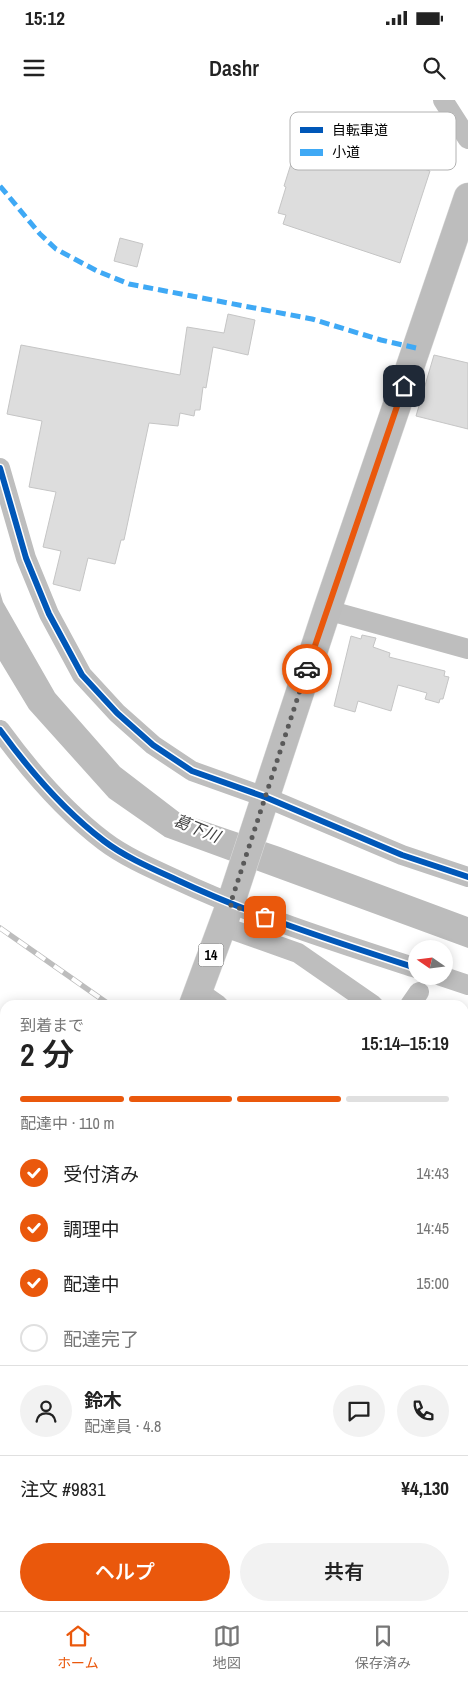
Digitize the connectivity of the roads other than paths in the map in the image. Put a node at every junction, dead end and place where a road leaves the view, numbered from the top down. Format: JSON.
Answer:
{"nodes":[{"id":1,"x":443,"y":100,"type":"edge"},
{"id":2,"x":451,"y":112,"type":"edge"},
{"id":3,"x":456,"y":120,"type":"edge"},
{"id":4,"x":468,"y":139,"type":"edge"},
{"id":5,"x":468,"y":197,"type":"edge"},
{"id":6,"x":0,"y":468,"type":"edge"},
{"id":7,"x":327,"y":610,"type":"junction"},
{"id":8,"x":468,"y":649,"type":"edge"},
{"id":9,"x":0,"y":730,"type":"edge"},
{"id":10,"x":265,"y":797,"type":"junction"},
{"id":11,"x":468,"y":877,"type":"edge"},
{"id":12,"x":226,"y":915,"type":"junction"},
{"id":13,"x":408,"y":966,"type":"edge"},
{"id":14,"x":453,"y":980,"type":"edge"},
{"id":15,"x":468,"y":985,"type":"edge"},
{"id":16,"x":203,"y":1000,"type":"edge"},
{"id":17,"x":366,"y":1000,"type":"edge"}],
"edges":[{"from":1,"to":2,"type":"street"},
{"from":3,"to":4,"type":"street"},
{"from":5,"to":7,"type":"main road","number":"14"},
{"from":6,"to":10,"type":"street"},
{"from":7,"to":8,"type":"street"},
{"from":7,"to":10,"type":"main road","number":"14"},
{"from":9,"to":12,"type":"street"},
{"from":10,"to":11,"type":"street"},
{"from":10,"to":12,"type":"main road","number":"14"},
{"from":12,"to":13,"type":"street"},
{"from":12,"to":16,"type":"main road","number":"14"},
{"from":12,"to":17,"type":"street"},
{"from":14,"to":15,"type":"street"}]}
